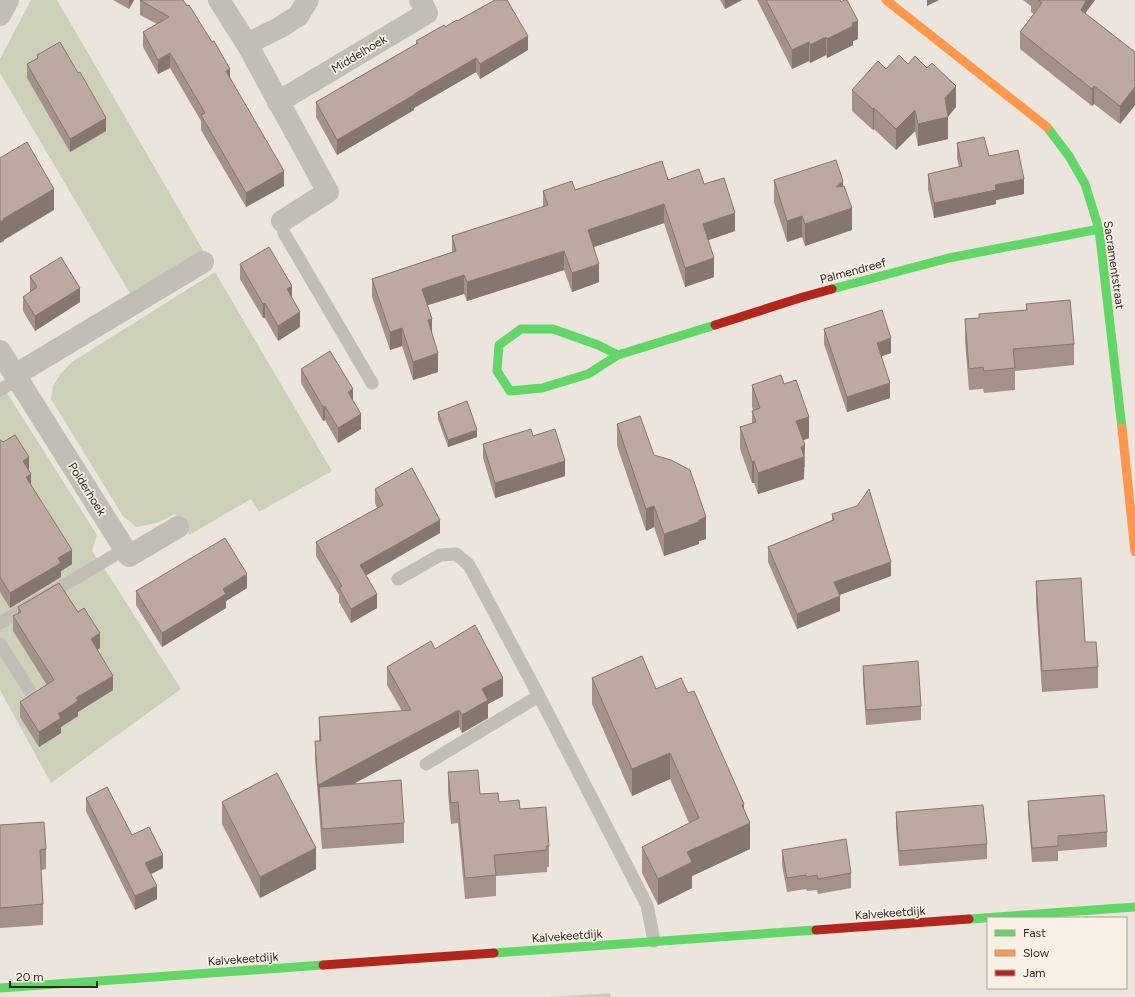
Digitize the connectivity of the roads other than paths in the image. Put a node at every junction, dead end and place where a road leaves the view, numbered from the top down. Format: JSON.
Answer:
{"nodes":[{"id":1,"x":8,"y":0,"type":"edge"},
{"id":2,"x":219,"y":0,"type":"edge"},
{"id":3,"x":308,"y":0,"type":"edge"},
{"id":4,"x":420,"y":0,"type":"edge"},
{"id":5,"x":886,"y":0,"type":"edge"},
{"id":6,"x":0,"y":15,"type":"edge"},
{"id":7,"x":247,"y":44,"type":"junction"},
{"id":8,"x":278,"y":102,"type":"junction"},
{"id":9,"x":282,"y":221,"type":"joint"},
{"id":10,"x":1099,"y":229,"type":"junction"},
{"id":11,"x":203,"y":262,"type":"dead end"},
{"id":12,"x":0,"y":351,"type":"edge"},
{"id":13,"x":618,"y":355,"type":"junction"},
{"id":14,"x":11,"y":381,"type":"edge"},
{"id":15,"x":372,"y":383,"type":"dead end"},
{"id":16,"x":1134,"y":526,"type":"edge"},
{"id":17,"x":178,"y":527,"type":"dead end"},
{"id":18,"x":125,"y":549,"type":"junction"},
{"id":19,"x":1135,"y":552,"type":"edge"},
{"id":20,"x":398,"y":579,"type":"dead end"},
{"id":21,"x":0,"y":623,"type":"edge"},
{"id":22,"x":0,"y":644,"type":"edge"},
{"id":23,"x":30,"y":691,"type":"dead end"},
{"id":24,"x":539,"y":696,"type":"junction"},
{"id":25,"x":426,"y":764,"type":"dead end"},
{"id":26,"x":1135,"y":907,"type":"edge"},
{"id":27,"x":998,"y":917,"type":"edge"},
{"id":28,"x":987,"y":918,"type":"edge"},
{"id":29,"x":654,"y":942,"type":"junction"},
{"id":30,"x":0,"y":988,"type":"edge"}],
"edges":[{"from":1,"to":6,"type":"street"},
{"from":2,"to":7,"type":"street"},
{"from":3,"to":7,"type":"street"},
{"from":4,"to":8,"type":"street","name":"Middelhoek"},
{"from":5,"to":10,"type":"street","name":"Sacramentstraat"},
{"from":7,"to":8,"type":"street"},
{"from":8,"to":9,"type":"street"},
{"from":9,"to":15,"type":"lane"},
{"from":10,"to":13,"type":"street","name":"Palmendreef"},
{"from":10,"to":16,"type":"street","name":"Sacramentstraat"},
{"from":11,"to":14,"type":"street"},
{"from":12,"to":14,"type":"street","name":"Polderhoek"},
{"from":13,"to":13,"type":"street","name":"Palmendreef"},
{"from":14,"to":18,"type":"street","name":"Polderhoek"},
{"from":16,"to":19,"type":"street","name":"Sacramentstraat"},
{"from":17,"to":18,"type":"street"},
{"from":18,"to":21,"type":"lane"},
{"from":20,"to":24,"type":"lane"},
{"from":22,"to":23,"type":"lane"},
{"from":24,"to":25,"type":"lane"},
{"from":24,"to":29,"type":"lane"},
{"from":26,"to":27,"type":"street","name":"Kalvekeetdijk"},
{"from":28,"to":29,"type":"street","name":"Kalvekeetdijk"},
{"from":29,"to":30,"type":"street","name":"Kalvekeetdijk"}]}
